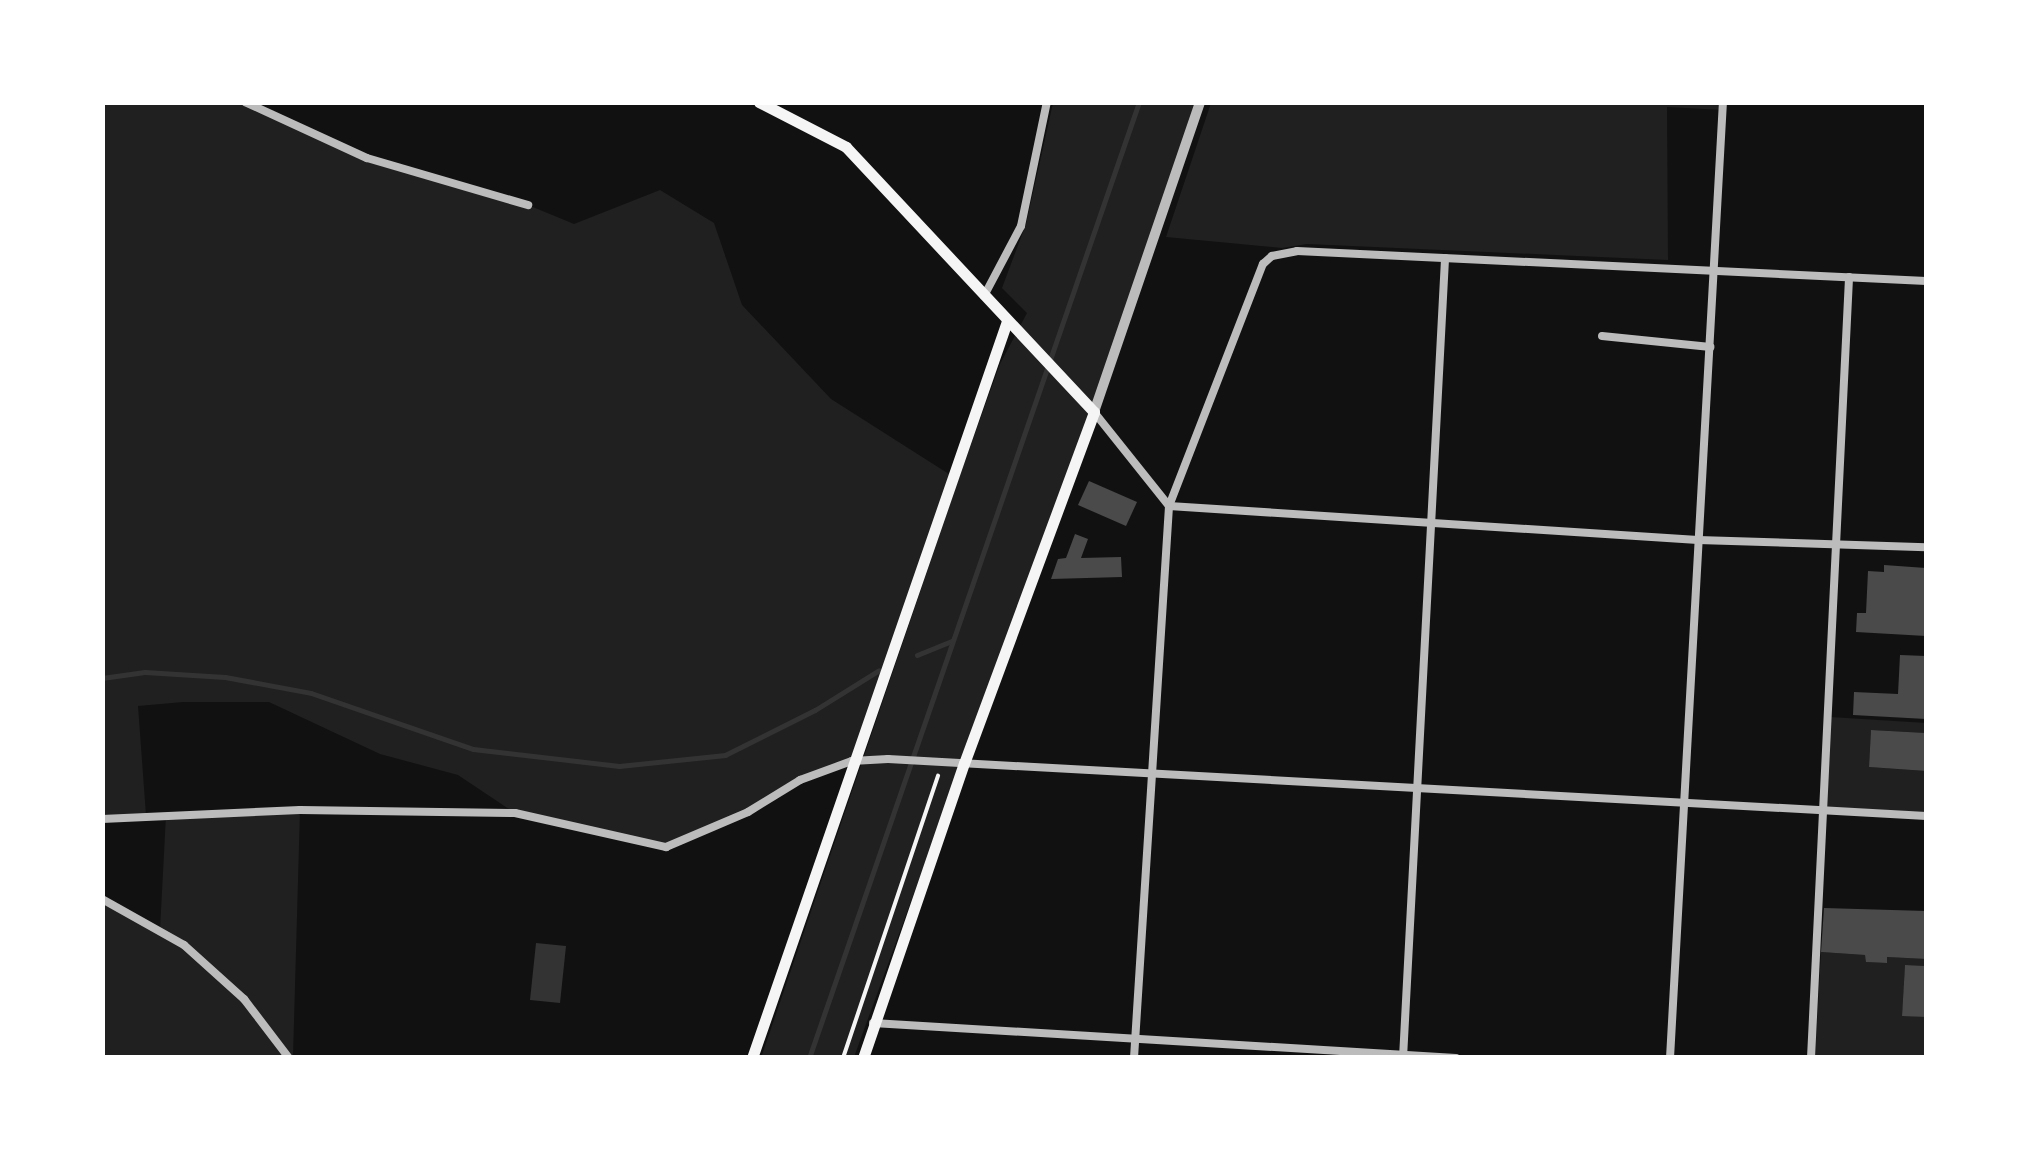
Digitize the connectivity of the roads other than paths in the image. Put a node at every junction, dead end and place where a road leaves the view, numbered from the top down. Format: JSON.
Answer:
{"nodes":[{"id":1,"x":245,"y":102,"type":"edge"},
{"id":2,"x":759,"y":102,"type":"edge"},
{"id":3,"x":1048,"y":102,"type":"edge"},
{"id":4,"x":1200,"y":102,"type":"edge"},
{"id":5,"x":1723,"y":102,"type":"edge"},
{"id":6,"x":528,"y":205,"type":"dead end"},
{"id":7,"x":1445,"y":258,"type":"junction"},
{"id":8,"x":1716,"y":270,"type":"junction"},
{"id":9,"x":1850,"y":277,"type":"junction"},
{"id":10,"x":1926,"y":281,"type":"edge"},
{"id":11,"x":984,"y":296,"type":"junction"},
{"id":12,"x":1007,"y":321,"type":"junction"},
{"id":13,"x":1602,"y":336,"type":"dead end"},
{"id":14,"x":1710,"y":346,"type":"junction"},
{"id":15,"x":1094,"y":412,"type":"junction"},
{"id":16,"x":1169,"y":506,"type":"junction"},
{"id":17,"x":1430,"y":524,"type":"junction"},
{"id":18,"x":1698,"y":540,"type":"junction"},
{"id":19,"x":1835,"y":544,"type":"junction"},
{"id":20,"x":1926,"y":547,"type":"edge"},
{"id":21,"x":852,"y":762,"type":"junction"},
{"id":22,"x":964,"y":763,"type":"junction"},
{"id":23,"x":1152,"y":774,"type":"junction"},
{"id":24,"x":1418,"y":787,"type":"junction"},
{"id":25,"x":1681,"y":803,"type":"junction"},
{"id":26,"x":1823,"y":812,"type":"junction"},
{"id":27,"x":1926,"y":816,"type":"edge"},
{"id":28,"x":102,"y":819,"type":"edge"},
{"id":29,"x":102,"y":899,"type":"edge"},
{"id":30,"x":874,"y":1023,"type":"junction"},
{"id":31,"x":1135,"y":1038,"type":"junction"},
{"id":32,"x":1403,"y":1056,"type":"edge"},
{"id":33,"x":288,"y":1058,"type":"edge"},
{"id":34,"x":752,"y":1058,"type":"edge"},
{"id":35,"x":863,"y":1058,"type":"edge"},
{"id":36,"x":1134,"y":1058,"type":"edge"},
{"id":37,"x":1456,"y":1058,"type":"edge"},
{"id":38,"x":1670,"y":1058,"type":"edge"},
{"id":39,"x":1811,"y":1058,"type":"edge"}],
"edges":[{"from":1,"to":6,"type":"street"},
{"from":2,"to":11,"type":"main road"},
{"from":3,"to":11,"type":"street"},
{"from":4,"to":15,"type":"street"},
{"from":5,"to":8,"type":"street"},
{"from":7,"to":8,"type":"street"},
{"from":7,"to":16,"type":"street"},
{"from":7,"to":17,"type":"street"},
{"from":8,"to":9,"type":"street"},
{"from":8,"to":14,"type":"street"},
{"from":9,"to":10,"type":"street"},
{"from":9,"to":19,"type":"street"},
{"from":11,"to":12,"type":"main road"},
{"from":12,"to":15,"type":"main road"},
{"from":12,"to":21,"type":"main road"},
{"from":13,"to":14,"type":"street"},
{"from":14,"to":18,"type":"street"},
{"from":15,"to":16,"type":"street"},
{"from":15,"to":22,"type":"main road"},
{"from":16,"to":17,"type":"street"},
{"from":16,"to":23,"type":"street"},
{"from":17,"to":18,"type":"street"},
{"from":17,"to":24,"type":"street"},
{"from":18,"to":19,"type":"street"},
{"from":18,"to":25,"type":"street"},
{"from":19,"to":20,"type":"street"},
{"from":19,"to":26,"type":"street"},
{"from":21,"to":22,"type":"street"},
{"from":21,"to":28,"type":"street"},
{"from":21,"to":34,"type":"main road"},
{"from":22,"to":23,"type":"street"},
{"from":22,"to":30,"type":"main road"},
{"from":23,"to":24,"type":"street"},
{"from":23,"to":31,"type":"street"},
{"from":24,"to":25,"type":"street"},
{"from":24,"to":32,"type":"street"},
{"from":25,"to":26,"type":"street"},
{"from":25,"to":38,"type":"street"},
{"from":26,"to":27,"type":"street"},
{"from":26,"to":39,"type":"street"},
{"from":29,"to":33,"type":"street"},
{"from":30,"to":31,"type":"street"},
{"from":30,"to":35,"type":"main road"},
{"from":31,"to":32,"type":"street"},
{"from":31,"to":36,"type":"street"},
{"from":32,"to":37,"type":"street"}]}
